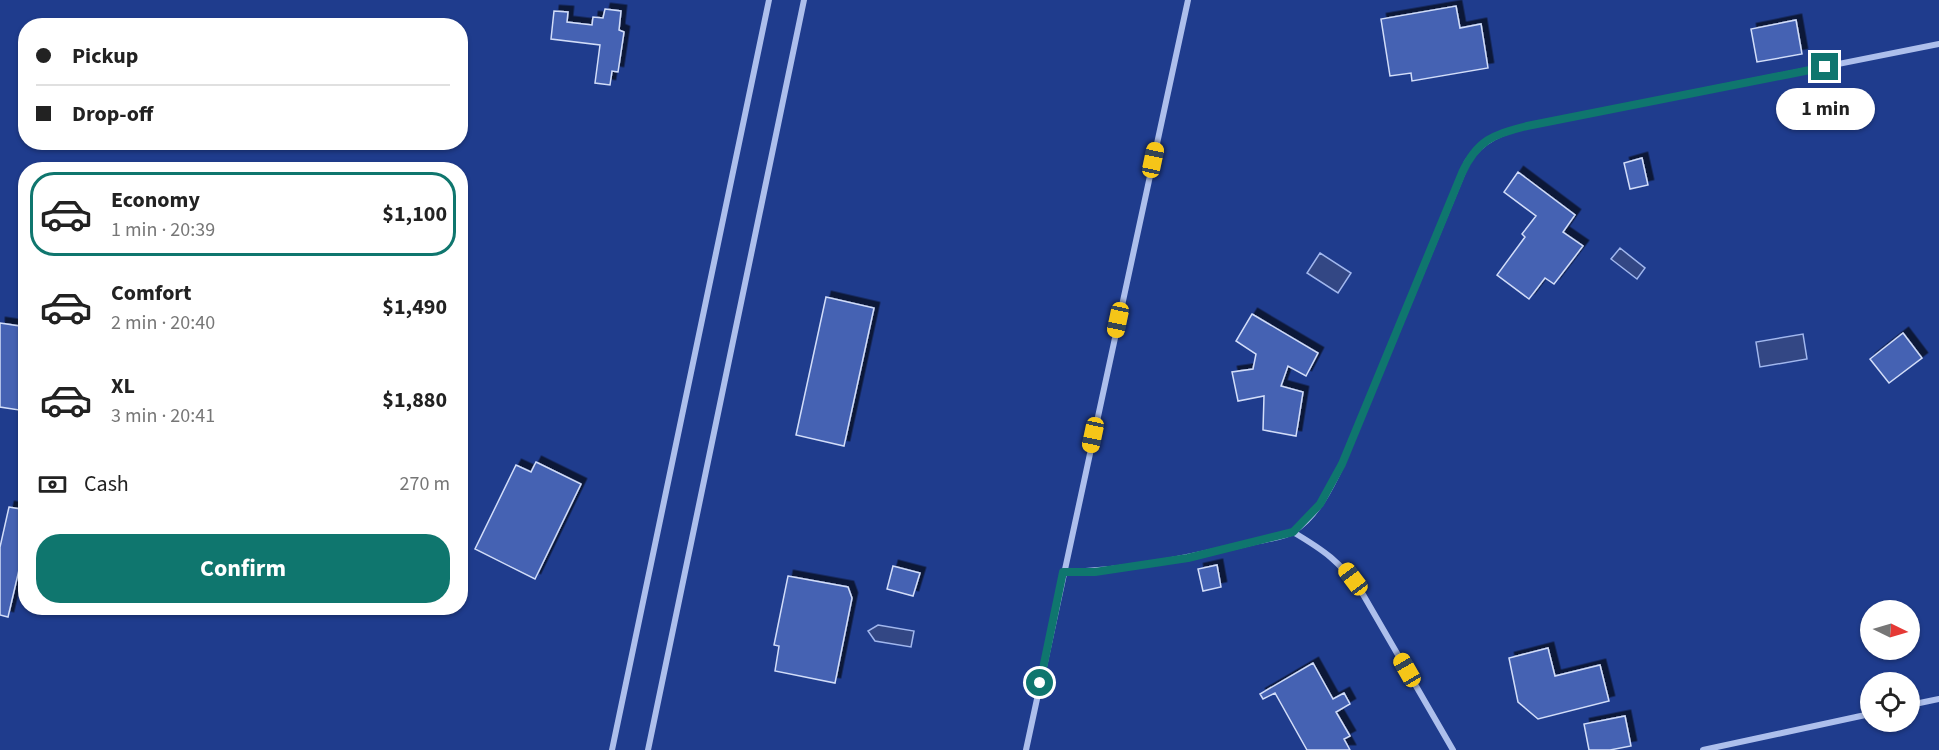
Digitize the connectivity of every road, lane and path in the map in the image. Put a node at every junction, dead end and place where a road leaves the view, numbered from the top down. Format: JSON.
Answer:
{"nodes":[{"id":1,"x":769,"y":0,"type":"edge"},
{"id":2,"x":804,"y":0,"type":"edge"},
{"id":3,"x":1188,"y":0,"type":"edge"},
{"id":4,"x":1939,"y":44,"type":"edge"},
{"id":5,"x":1293,"y":532,"type":"junction"},
{"id":6,"x":1063,"y":572,"type":"junction"},
{"id":7,"x":1939,"y":699,"type":"edge"},
{"id":8,"x":1920,"y":703,"type":"edge"},
{"id":9,"x":1860,"y":716,"type":"edge"},
{"id":10,"x":612,"y":750,"type":"edge"},
{"id":11,"x":648,"y":750,"type":"edge"},
{"id":12,"x":1026,"y":750,"type":"edge"},
{"id":13,"x":1453,"y":750,"type":"edge"},
{"id":14,"x":1703,"y":750,"type":"edge"}],
"edges":[{"from":1,"to":10,"type":"street"},
{"from":2,"to":11,"type":"street"},
{"from":3,"to":6,"type":"street"},
{"from":4,"to":5,"type":"street"},
{"from":5,"to":6,"type":"street"},
{"from":5,"to":13,"type":"street"},
{"from":6,"to":12,"type":"street"},
{"from":7,"to":8,"type":"street"},
{"from":9,"to":14,"type":"street"}]}
